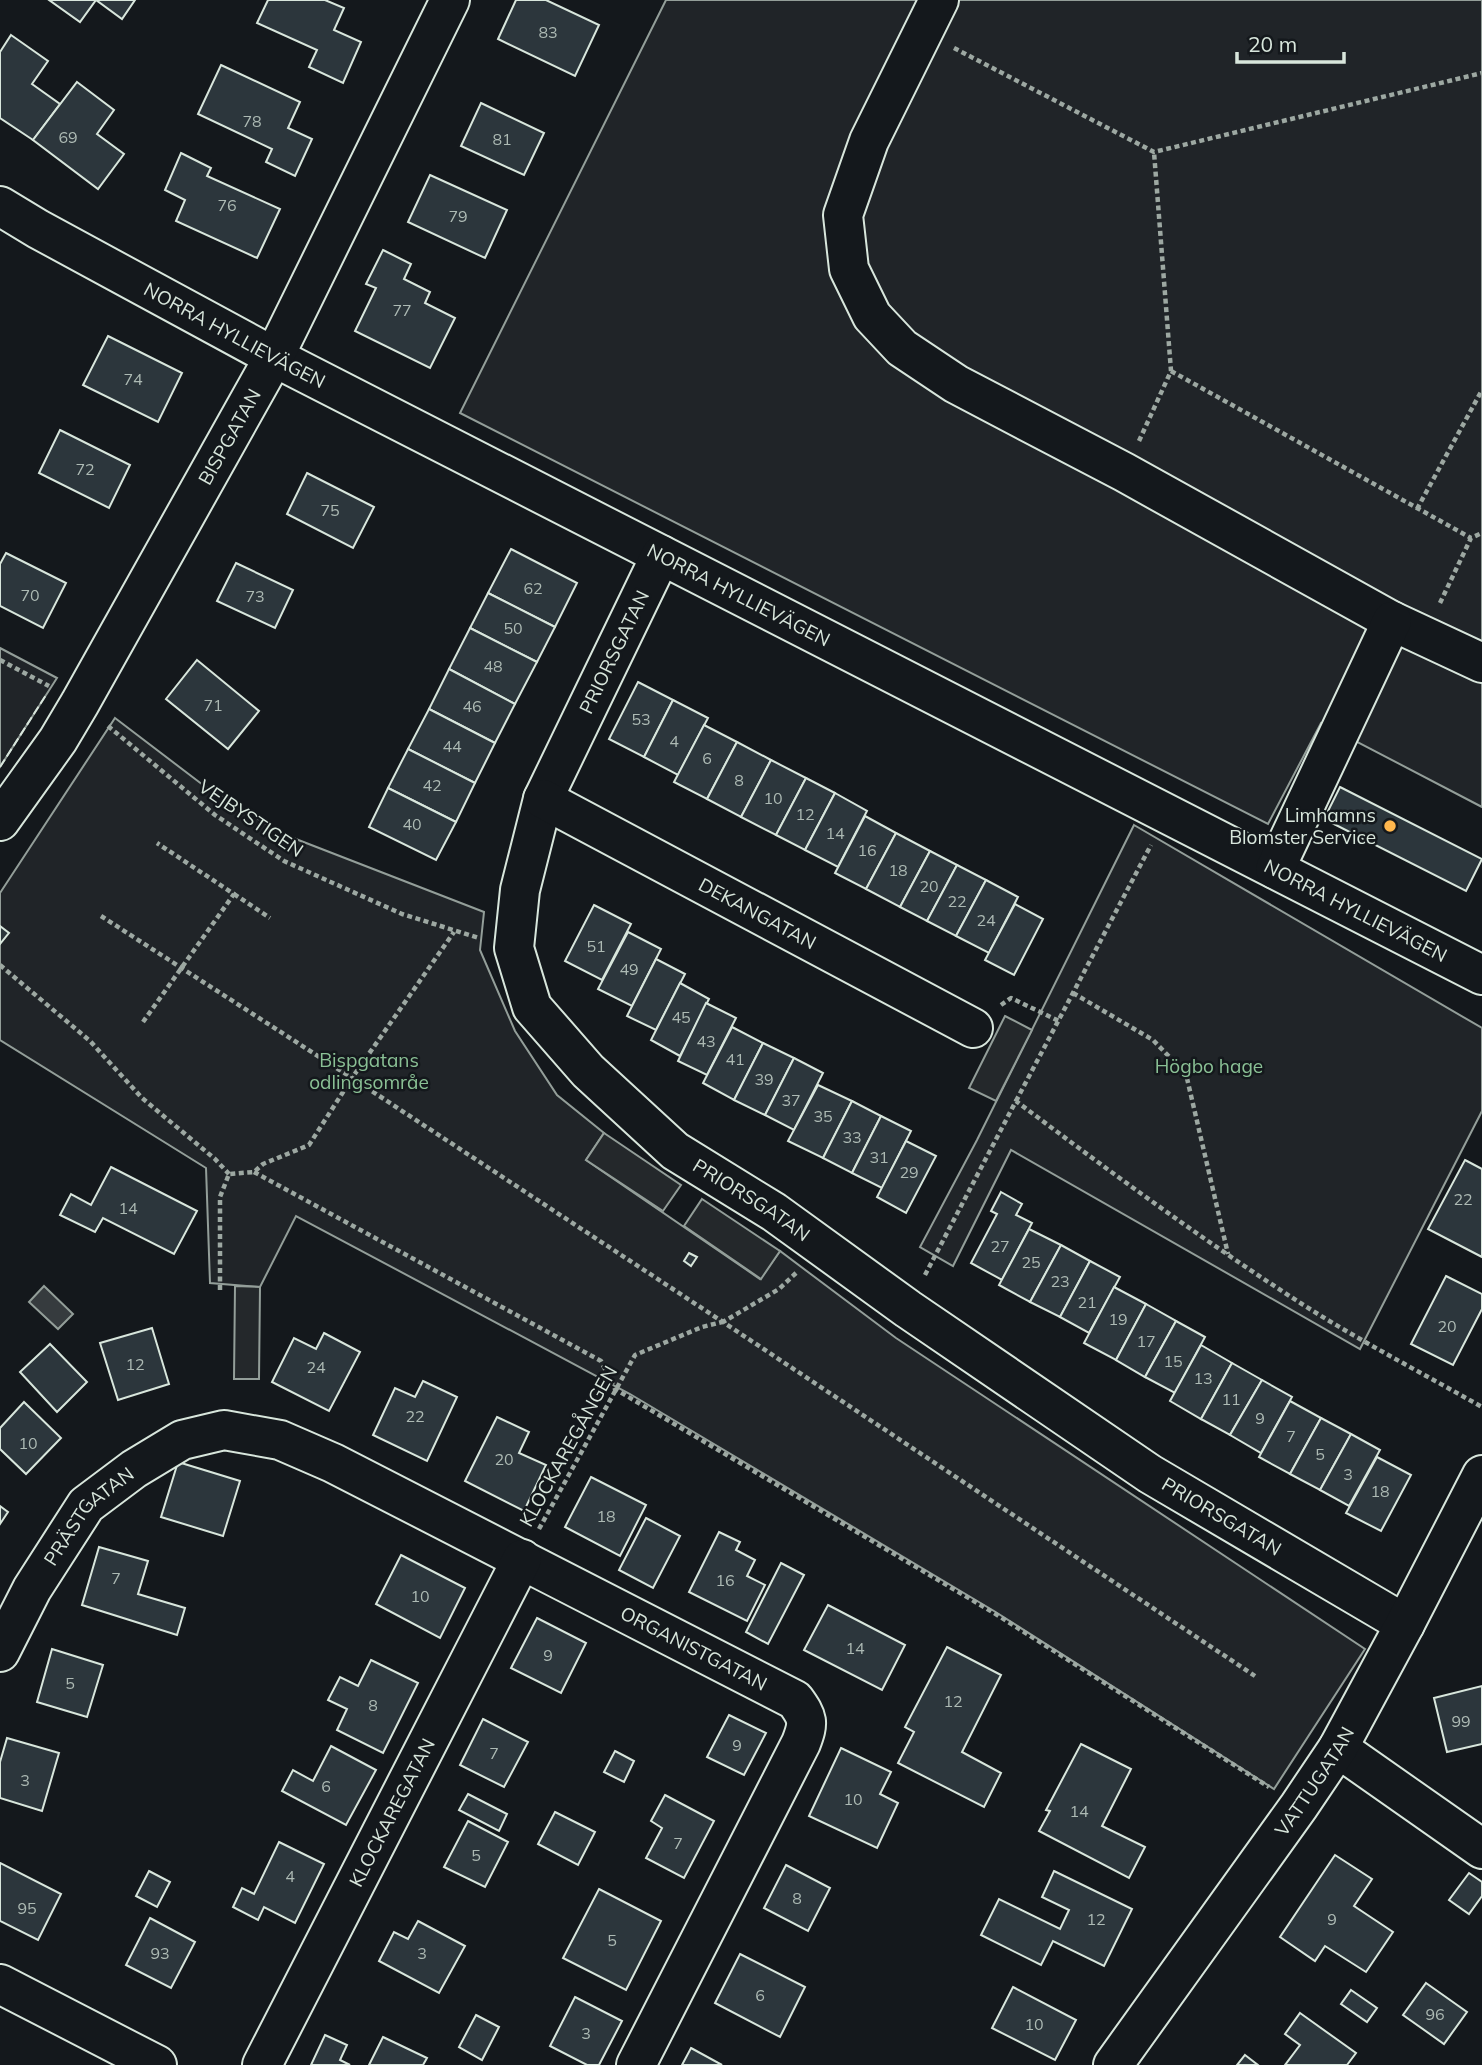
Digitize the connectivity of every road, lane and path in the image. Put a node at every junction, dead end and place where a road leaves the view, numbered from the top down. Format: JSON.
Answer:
{"nodes":[{"id":1,"x":450,"y":0,"type":"edge"},
{"id":2,"x":931,"y":16,"type":"edge"},
{"id":3,"x":1482,"y":73,"type":"edge"},
{"id":4,"x":1154,"y":152,"type":"junction"},
{"id":5,"x":0,"y":206,"type":"edge"},
{"id":6,"x":274,"y":357,"type":"junction"},
{"id":7,"x":1171,"y":372,"type":"junction"},
{"id":8,"x":1482,"y":390,"type":"edge"},
{"id":9,"x":1124,"y":472,"type":"junction"},
{"id":10,"x":1418,"y":509,"type":"junction"},
{"id":11,"x":1482,"y":533,"type":"edge"},
{"id":12,"x":1471,"y":538,"type":"junction"},
{"id":13,"x":661,"y":555,"type":"junction"},
{"id":14,"x":1408,"y":628,"type":"junction"},
{"id":15,"x":0,"y":660,"type":"edge"},
{"id":16,"x":1482,"y":663,"type":"edge"},
{"id":17,"x":80,"y":703,"type":"junction"},
{"id":18,"x":543,"y":799,"type":"junction"},
{"id":19,"x":1167,"y":814,"type":"junction"},
{"id":20,"x":0,"y":821,"type":"edge"},
{"id":21,"x":157,"y":844,"type":"dead end"},
{"id":22,"x":1275,"y":869,"type":"junction"},
{"id":23,"x":234,"y":894,"type":"junction"},
{"id":24,"x":101,"y":916,"type":"dead end"},
{"id":25,"x":270,"y":918,"type":"dead end"},
{"id":26,"x":454,"y":932,"type":"junction"},
{"id":27,"x":514,"y":948,"type":"junction"},
{"id":28,"x":0,"y":965,"type":"edge"},
{"id":29,"x":183,"y":968,"type":"junction"},
{"id":30,"x":1482,"y":975,"type":"edge"},
{"id":31,"x":1073,"y":993,"type":"junction"},
{"id":32,"x":1059,"y":1021,"type":"junction"},
{"id":33,"x":143,"y":1022,"type":"dead end"},
{"id":34,"x":973,"y":1028,"type":"joint"},
{"id":35,"x":352,"y":1078,"type":"junction"},
{"id":36,"x":1016,"y":1101,"type":"junction"},
{"id":37,"x":254,"y":1172,"type":"junction"},
{"id":38,"x":229,"y":1174,"type":"junction"},
{"id":39,"x":821,"y":1248,"type":"junction"},
{"id":40,"x":1228,"y":1255,"type":"junction"},
{"id":41,"x":220,"y":1290,"type":"dead end"},
{"id":42,"x":908,"y":1309,"type":"junction"},
{"id":43,"x":723,"y":1322,"type":"junction"},
{"id":44,"x":615,"y":1389,"type":"junction"},
{"id":45,"x":1482,"y":1407,"type":"edge"},
{"id":46,"x":224,"y":1430,"type":"joint"},
{"id":47,"x":1482,"y":1475,"type":"edge"},
{"id":48,"x":522,"y":1559,"type":"junction"},
{"id":49,"x":1405,"y":1624,"type":"junction"},
{"id":50,"x":0,"y":1652,"type":"edge"},
{"id":51,"x":1255,"y":1676,"type":"dead end"},
{"id":52,"x":1338,"y":1748,"type":"junction"},
{"id":53,"x":1299,"y":1807,"type":"junction"},
{"id":54,"x":1482,"y":1849,"type":"edge"},
{"id":55,"x":0,"y":1984,"type":"edge"},
{"id":56,"x":1116,"y":2064,"type":"edge"},
{"id":57,"x":157,"y":2065,"type":"edge"},
{"id":58,"x":262,"y":2065,"type":"edge"},
{"id":59,"x":636,"y":2065,"type":"edge"}],
"edges":[{"from":1,"to":6,"type":"street","name":"BISPGATAN"},
{"from":2,"to":4,"type":"path"},
{"from":2,"to":9,"type":"street"},
{"from":3,"to":4,"type":"path"},
{"from":4,"to":7,"type":"path"},
{"from":5,"to":6,"type":"street","name":"NORRA HYLLIEVÄGEN"},
{"from":6,"to":13,"type":"street","name":"NORRA HYLLIEVÄGEN"},
{"from":6,"to":17,"type":"street","name":"BISPGATAN"},
{"from":7,"to":9,"type":"path"},
{"from":7,"to":10,"type":"path"},
{"from":8,"to":10,"type":"path"},
{"from":9,"to":14,"type":"street"},
{"from":10,"to":12,"type":"path"},
{"from":11,"to":12,"type":"path"},
{"from":12,"to":14,"type":"path"},
{"from":13,"to":18,"type":"street","name":"PRIORSGATAN"},
{"from":13,"to":19,"type":"street","name":"NORRA HYLLIEVÄGEN"},
{"from":14,"to":16,"type":"street"},
{"from":14,"to":22,"type":"street"},
{"from":15,"to":17,"type":"path","name":"VEJBYSTIGEN"},
{"from":17,"to":20,"type":"street","name":"BISPGATAN"},
{"from":17,"to":26,"type":"path","name":"VEJBYSTIGEN"},
{"from":18,"to":27,"type":"street","name":"PRIORSGATAN"},
{"from":18,"to":34,"type":"street","name":"DEKANGATAN"},
{"from":19,"to":22,"type":"street","name":"NORRA HYLLIEVÄGEN"},
{"from":19,"to":31,"type":"path"},
{"from":21,"to":23,"type":"path"},
{"from":22,"to":30,"type":"street","name":"NORRA HYLLIEVÄGEN"},
{"from":23,"to":25,"type":"path"},
{"from":23,"to":29,"type":"path"},
{"from":24,"to":29,"type":"path"},
{"from":26,"to":27,"type":"path","name":"VEJBYSTIGEN"},
{"from":26,"to":35,"type":"path"},
{"from":27,"to":39,"type":"street","name":"PRIORSGATAN"},
{"from":28,"to":38,"type":"path"},
{"from":29,"to":33,"type":"path"},
{"from":29,"to":35,"type":"path"},
{"from":31,"to":32,"type":"path"},
{"from":31,"to":40,"type":"path"},
{"from":32,"to":34,"type":"path"},
{"from":32,"to":36,"type":"path"},
{"from":35,"to":37,"type":"path"},
{"from":35,"to":43,"type":"path"},
{"from":36,"to":40,"type":"path"},
{"from":36,"to":42,"type":"path"},
{"from":37,"to":38,"type":"path"},
{"from":37,"to":44,"type":"path"},
{"from":38,"to":41,"type":"path"},
{"from":39,"to":42,"type":"street","name":"PRIORSGATAN"},
{"from":39,"to":43,"type":"path","name":"KLOCKAREGÅNGEN"},
{"from":40,"to":45,"type":"path"},
{"from":42,"to":49,"type":"street","name":"PRIORSGATAN"},
{"from":43,"to":44,"type":"path","name":"KLOCKAREGÅNGEN"},
{"from":43,"to":51,"type":"path"},
{"from":44,"to":48,"type":"path","name":"KLOCKAREGÅNGEN"},
{"from":44,"to":53,"type":"path"},
{"from":46,"to":48,"type":"street","name":"ORGANISTGATAN"},
{"from":46,"to":50,"type":"street","name":"PRÄSTGATAN"},
{"from":47,"to":49,"type":"street","name":"VATTUGATAN"},
{"from":48,"to":58,"type":"street","name":"KLOCKAREGATAN"},
{"from":48,"to":59,"type":"street","name":"ORGANISTGATAN"},
{"from":49,"to":52,"type":"street","name":"VATTUGATAN"},
{"from":52,"to":53,"type":"street","name":"VATTUGATAN"},
{"from":52,"to":54,"type":"street"},
{"from":53,"to":56,"type":"street","name":"VATTUGATAN"},
{"from":55,"to":57,"type":"street"}]}
